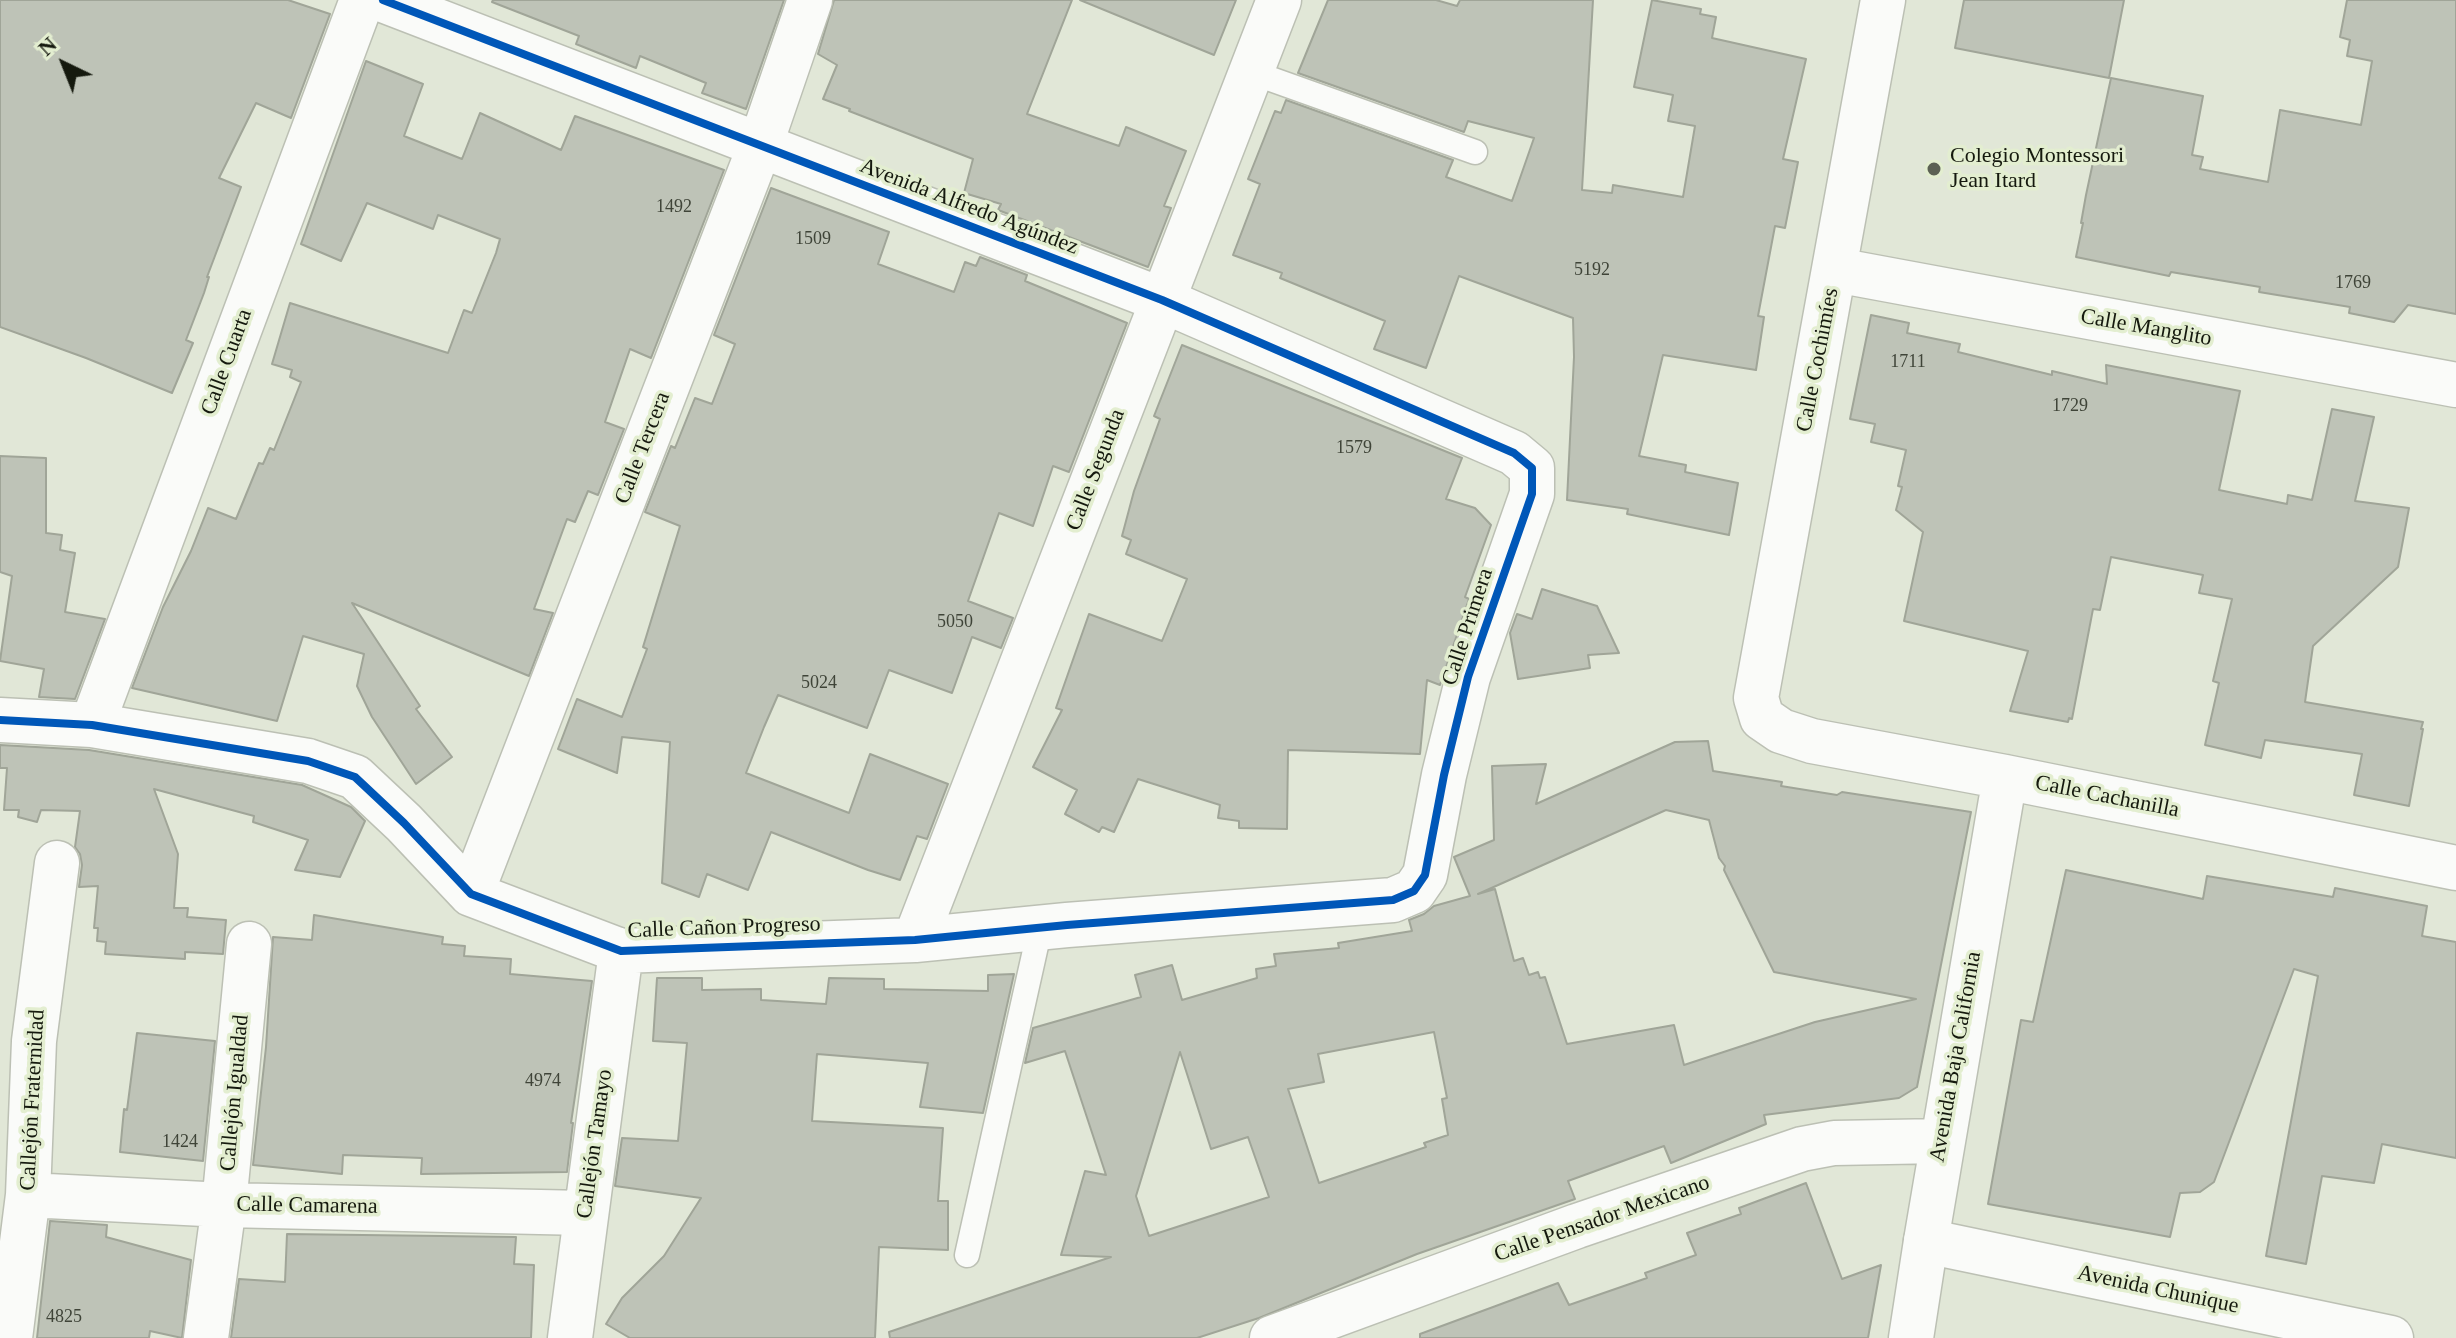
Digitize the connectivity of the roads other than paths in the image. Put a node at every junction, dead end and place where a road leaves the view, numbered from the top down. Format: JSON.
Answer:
{"nodes":[{"id":1,"x":362,"y":0,"type":"edge"},
{"id":2,"x":383,"y":0,"type":"edge"},
{"id":3,"x":810,"y":0,"type":"edge"},
{"id":4,"x":1279,"y":0,"type":"edge"},
{"id":5,"x":1883,"y":0,"type":"edge"},
{"id":6,"x":1251,"y":72,"type":"junction"},
{"id":7,"x":760,"y":146,"type":"junction"},
{"id":8,"x":1475,"y":152,"type":"dead end"},
{"id":9,"x":1836,"y":270,"type":"junction"},
{"id":10,"x":1162,"y":300,"type":"junction"},
{"id":11,"x":2456,"y":385,"type":"edge"},
{"id":12,"x":1532,"y":468,"type":"joint"},
{"id":13,"x":1762,"y":718,"type":"joint"},
{"id":14,"x":0,"y":720,"type":"edge"},
{"id":15,"x":92,"y":725,"type":"junction"},
{"id":16,"x":2005,"y":777,"type":"junction"},
{"id":17,"x":57,"y":863,"type":"dead end"},
{"id":18,"x":2456,"y":868,"type":"edge"},
{"id":19,"x":1414,"y":891,"type":"joint"},
{"id":20,"x":471,"y":894,"type":"junction"},
{"id":21,"x":1040,"y":928,"type":"junction"},
{"id":22,"x":915,"y":940,"type":"junction"},
{"id":23,"x":249,"y":944,"type":"dead end"},
{"id":24,"x":621,"y":951,"type":"junction"},
{"id":25,"x":17,"y":1038,"type":"edge"},
{"id":26,"x":1942,"y":1141,"type":"junction"},
{"id":27,"x":28,"y":1195,"type":"junction"},
{"id":28,"x":224,"y":1205,"type":"junction"},
{"id":29,"x":585,"y":1213,"type":"junction"},
{"id":30,"x":1926,"y":1241,"type":"junction"},
{"id":31,"x":967,"y":1255,"type":"dead end"},
{"id":32,"x":10,"y":1338,"type":"edge"},
{"id":33,"x":206,"y":1338,"type":"edge"},
{"id":34,"x":570,"y":1338,"type":"edge"},
{"id":35,"x":1272,"y":1338,"type":"edge"},
{"id":36,"x":1911,"y":1338,"type":"edge"},
{"id":37,"x":2391,"y":1338,"type":"edge"}],
"edges":[{"from":1,"to":15,"type":"street","name":"Calle Cuarta"},
{"from":2,"to":7,"type":"street","name":"Avenida Alfredo Agúndez"},
{"from":3,"to":7,"type":"street","name":"Calle Tercera"},
{"from":4,"to":6,"type":"street","name":"Calle Segunda"},
{"from":5,"to":9,"type":"street","name":"Calle Cochimíes"},
{"from":6,"to":8,"type":"lane"},
{"from":6,"to":10,"type":"street","name":"Calle Segunda"},
{"from":7,"to":10,"type":"street","name":"Avenida Alfredo Agúndez"},
{"from":7,"to":20,"type":"street","name":"Calle Tercera"},
{"from":9,"to":11,"type":"street","name":"Calle Manglito"},
{"from":9,"to":13,"type":"street","name":"Calle Cochimíes"},
{"from":10,"to":12,"type":"street","name":"Avenida Alfredo Agúndez"},
{"from":10,"to":22,"type":"street","name":"Calle Segunda"},
{"from":12,"to":19,"type":"street","name":"Calle Primera"},
{"from":13,"to":16,"type":"street","name":"Calle Cachanilla"},
{"from":14,"to":15,"type":"street","name":"Calle Cañon Progreso"},
{"from":15,"to":20,"type":"street","name":"Calle Cañon Progreso"},
{"from":16,"to":18,"type":"street","name":"Calle Cachanilla"},
{"from":16,"to":26,"type":"street","name":"Avenida Baja California"},
{"from":17,"to":25,"type":"street","name":"Callejón Fraternidad"},
{"from":19,"to":21,"type":"street","name":"Calle Cañon Progreso"},
{"from":20,"to":24,"type":"street","name":"Calle Cañon Progreso"},
{"from":21,"to":22,"type":"street","name":"Calle Cañon Progreso"},
{"from":21,"to":31,"type":"lane"},
{"from":22,"to":24,"type":"street","name":"Calle Cañon Progreso"},
{"from":23,"to":28,"type":"street","name":"Callejón Igualdad"},
{"from":24,"to":29,"type":"street","name":"Callejón Tamayo"},
{"from":25,"to":27,"type":"street","name":"Callejón Fraternidad"},
{"from":26,"to":30,"type":"street","name":"Avenida Baja California"},
{"from":26,"to":35,"type":"street","name":"Calle Pensador Mexicano"},
{"from":27,"to":28,"type":"street","name":"Calle Camarena"},
{"from":27,"to":32,"type":"street","name":"Callejón Fraternidad"},
{"from":28,"to":29,"type":"street","name":"Calle Camarena"},
{"from":28,"to":33,"type":"street","name":"Callejón Igualdad"},
{"from":29,"to":34,"type":"street","name":"Callejón Tamayo"},
{"from":30,"to":36,"type":"street","name":"Avenida Baja California"},
{"from":30,"to":37,"type":"street","name":"Avenida Chunique"}]}
